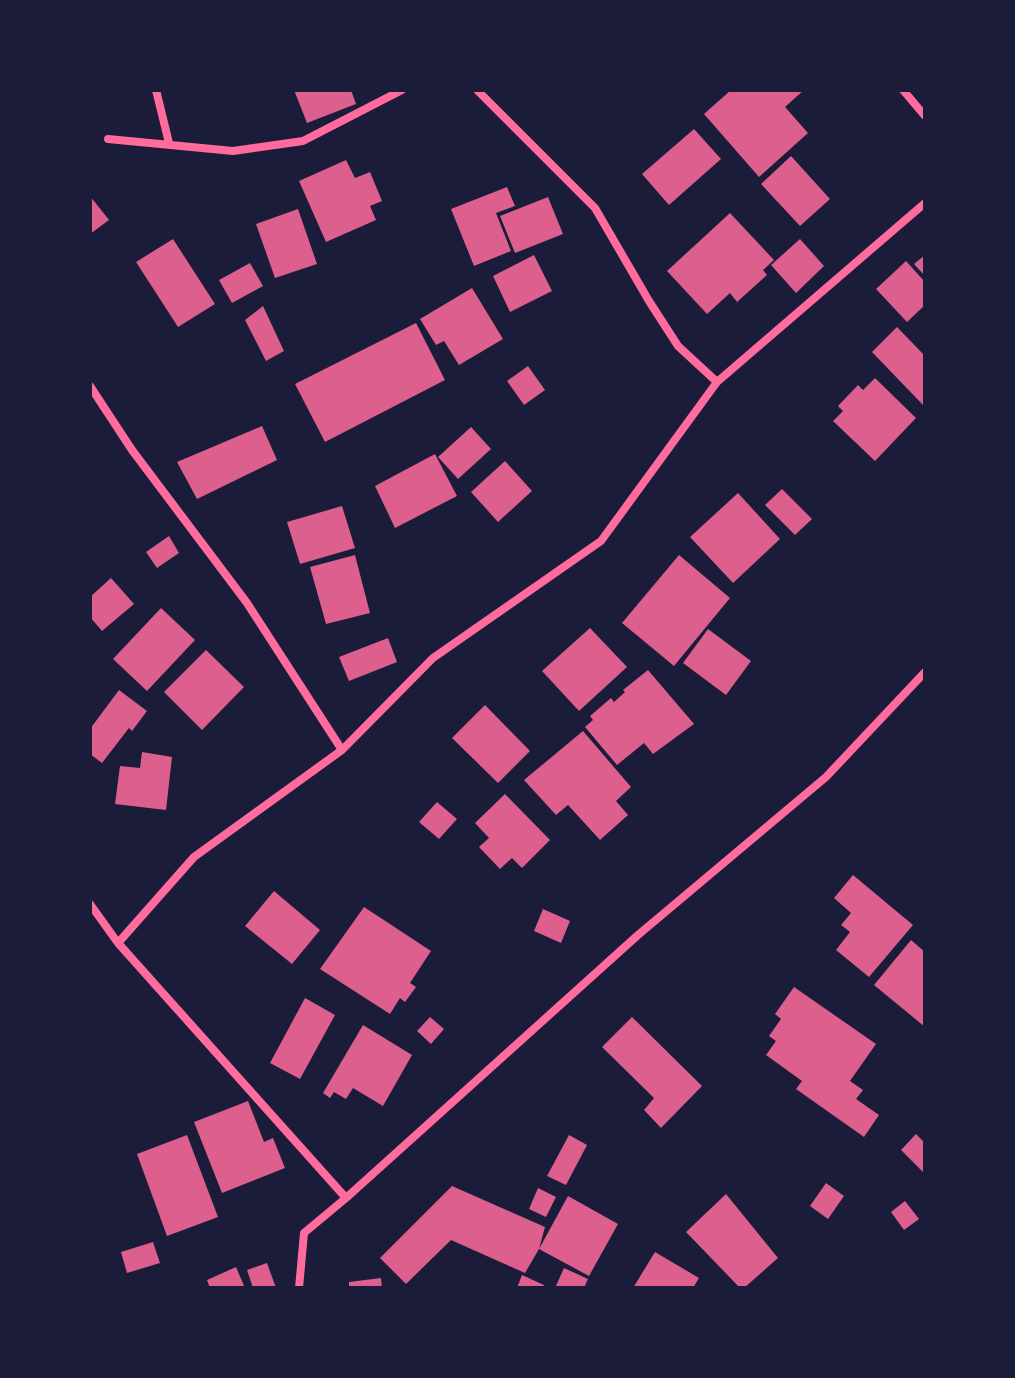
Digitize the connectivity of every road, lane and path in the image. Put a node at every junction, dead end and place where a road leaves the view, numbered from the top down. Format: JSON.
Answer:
{"nodes":[{"id":1,"x":156,"y":90,"type":"edge"},
{"id":2,"x":402,"y":90,"type":"edge"},
{"id":3,"x":477,"y":90,"type":"edge"},
{"id":4,"x":903,"y":90,"type":"edge"},
{"id":5,"x":925,"y":116,"type":"edge"},
{"id":6,"x":108,"y":139,"type":"dead end"},
{"id":7,"x":169,"y":143,"type":"junction"},
{"id":8,"x":925,"y":203,"type":"edge"},
{"id":9,"x":717,"y":382,"type":"junction"},
{"id":10,"x":90,"y":386,"type":"edge"},
{"id":11,"x":925,"y":672,"type":"edge"},
{"id":12,"x":342,"y":750,"type":"junction"},
{"id":13,"x":90,"y":904,"type":"edge"},
{"id":14,"x":118,"y":943,"type":"junction"},
{"id":15,"x":346,"y":1198,"type":"junction"},
{"id":16,"x":299,"y":1288,"type":"edge"}],
"edges":[{"from":1,"to":7,"type":"street"},
{"from":2,"to":7,"type":"street"},
{"from":3,"to":9,"type":"street"},
{"from":4,"to":5,"type":"street"},
{"from":6,"to":7,"type":"street"},
{"from":8,"to":9,"type":"street"},
{"from":9,"to":12,"type":"street"},
{"from":10,"to":12,"type":"street"},
{"from":11,"to":15,"type":"street"},
{"from":12,"to":14,"type":"street"},
{"from":13,"to":14,"type":"street"},
{"from":14,"to":15,"type":"street"},
{"from":15,"to":16,"type":"street"}]}
